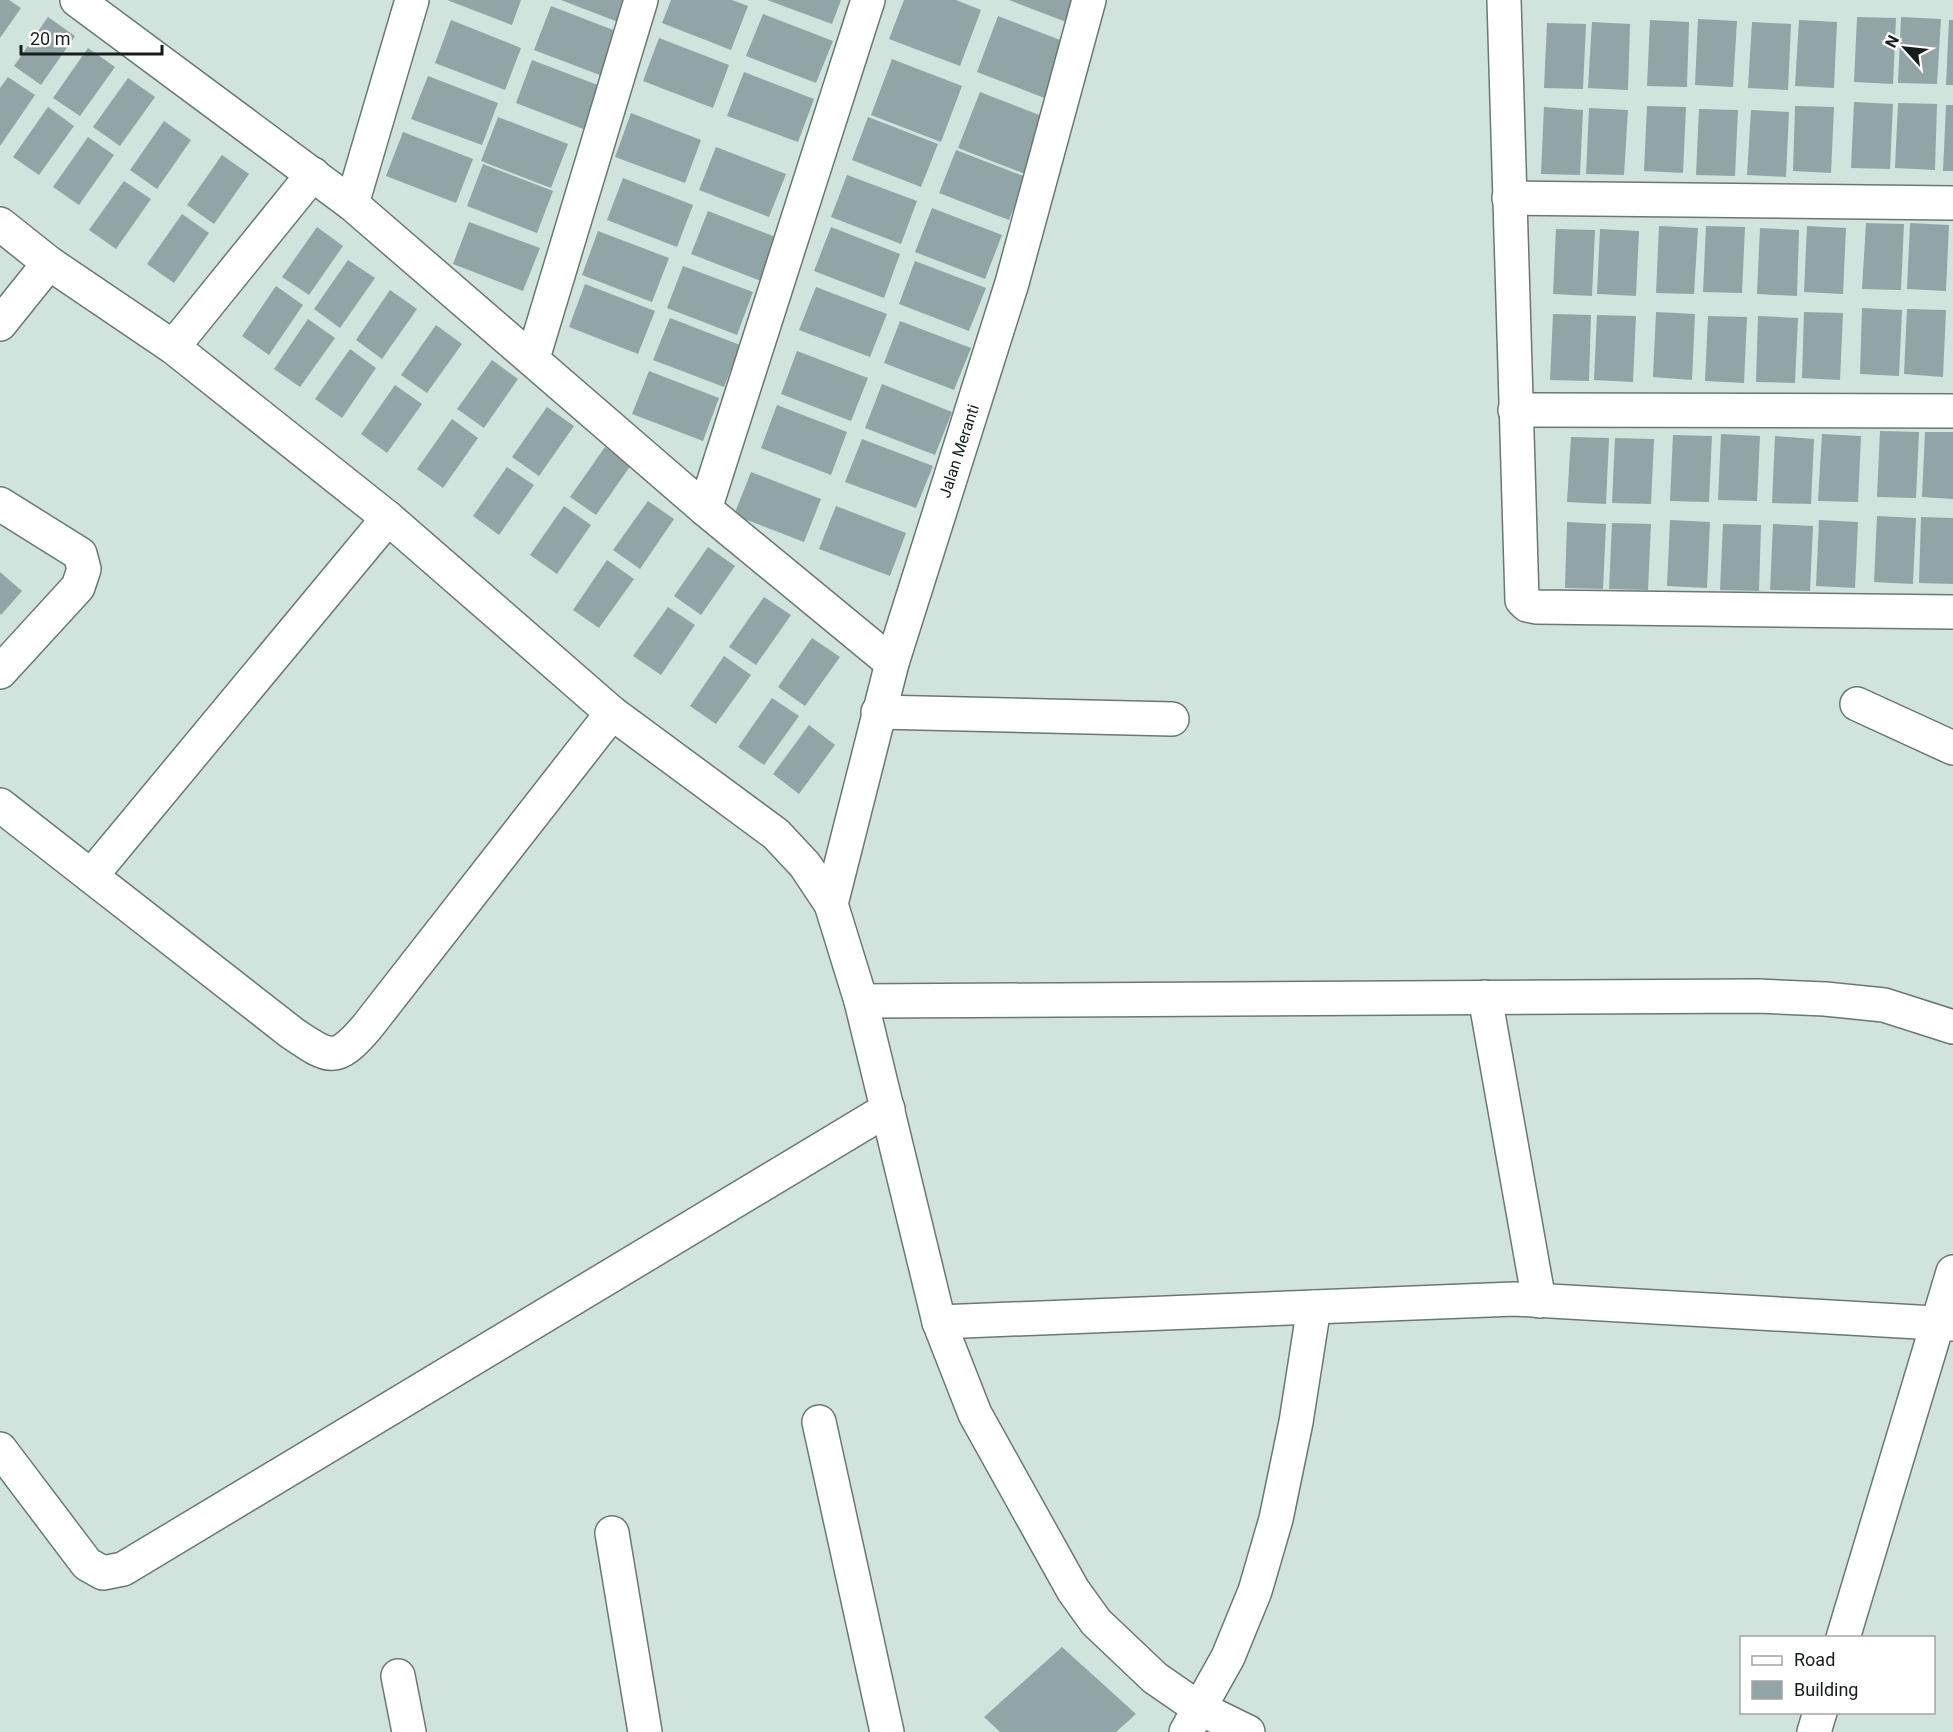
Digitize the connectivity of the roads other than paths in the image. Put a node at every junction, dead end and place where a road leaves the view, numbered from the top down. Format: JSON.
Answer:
{"nodes":[{"id":1,"x":77,"y":0,"type":"edge"},
{"id":2,"x":412,"y":0,"type":"edge"},
{"id":3,"x":641,"y":0,"type":"edge"},
{"id":4,"x":868,"y":0,"type":"edge"},
{"id":5,"x":1089,"y":0,"type":"edge"},
{"id":6,"x":1504,"y":0,"type":"edge"},
{"id":7,"x":313,"y":174,"type":"junction"},
{"id":8,"x":1509,"y":198,"type":"junction"},
{"id":9,"x":1953,"y":203,"type":"edge"},
{"id":10,"x":352,"y":204,"type":"junction"},
{"id":11,"x":0,"y":224,"type":"edge"},
{"id":12,"x":49,"y":263,"type":"junction"},
{"id":13,"x":0,"y":324,"type":"edge"},
{"id":14,"x":173,"y":347,"type":"junction"},
{"id":15,"x":533,"y":358,"type":"junction"},
{"id":16,"x":1515,"y":410,"type":"junction"},
{"id":17,"x":1953,"y":411,"type":"edge"},
{"id":18,"x":0,"y":504,"type":"edge"},
{"id":19,"x":705,"y":509,"type":"junction"},
{"id":20,"x":388,"y":519,"type":"junction"},
{"id":21,"x":1953,"y":612,"type":"edge"},
{"id":22,"x":892,"y":663,"type":"junction"},
{"id":23,"x":0,"y":672,"type":"edge"},
{"id":24,"x":1857,"y":704,"type":"dead end"},
{"id":25,"x":878,"y":712,"type":"junction"},
{"id":26,"x":612,"y":713,"type":"junction"},
{"id":27,"x":1172,"y":719,"type":"dead end"},
{"id":28,"x":1953,"y":748,"type":"edge"},
{"id":29,"x":0,"y":806,"type":"edge"},
{"id":30,"x":91,"y":876,"type":"junction"},
{"id":31,"x":831,"y":904,"type":"junction"},
{"id":32,"x":1485,"y":996,"type":"junction"},
{"id":33,"x":861,"y":1001,"type":"junction"},
{"id":34,"x":1953,"y":1027,"type":"edge"},
{"id":35,"x":888,"y":1109,"type":"junction"},
{"id":36,"x":1953,"y":1272,"type":"edge"},
{"id":37,"x":1539,"y":1301,"type":"junction"},
{"id":38,"x":1314,"y":1307,"type":"junction"},
{"id":39,"x":939,"y":1322,"type":"junction"},
{"id":40,"x":1946,"y":1324,"type":"edge"},
{"id":41,"x":819,"y":1422,"type":"dead end"},
{"id":42,"x":0,"y":1449,"type":"edge"},
{"id":43,"x":612,"y":1533,"type":"dead end"},
{"id":44,"x":1844,"y":1636,"type":"edge"},
{"id":45,"x":398,"y":1676,"type":"dead end"},
{"id":46,"x":1820,"y":1714,"type":"edge"},
{"id":47,"x":1192,"y":1720,"type":"edge"},
{"id":48,"x":409,"y":1732,"type":"edge"},
{"id":49,"x":645,"y":1732,"type":"edge"},
{"id":50,"x":887,"y":1732,"type":"edge"},
{"id":51,"x":1248,"y":1732,"type":"edge"},
{"id":52,"x":1814,"y":1732,"type":"edge"}],
"edges":[{"from":1,"to":7,"type":"street"},
{"from":2,"to":10,"type":"street"},
{"from":3,"to":15,"type":"street"},
{"from":4,"to":19,"type":"street"},
{"from":5,"to":22,"type":"street","name":"Jalan Meranti"},
{"from":6,"to":8,"type":"street"},
{"from":7,"to":10,"type":"street"},
{"from":7,"to":14,"type":"street"},
{"from":8,"to":9,"type":"street"},
{"from":8,"to":16,"type":"street"},
{"from":10,"to":15,"type":"street"},
{"from":11,"to":12,"type":"street"},
{"from":12,"to":13,"type":"street"},
{"from":12,"to":14,"type":"street"},
{"from":14,"to":20,"type":"street"},
{"from":15,"to":19,"type":"street"},
{"from":16,"to":17,"type":"street"},
{"from":16,"to":21,"type":"street"},
{"from":18,"to":23,"type":"street"},
{"from":19,"to":22,"type":"street"},
{"from":20,"to":26,"type":"street"},
{"from":20,"to":30,"type":"street"},
{"from":22,"to":25,"type":"street","name":"Jalan Meranti"},
{"from":24,"to":28,"type":"street"},
{"from":25,"to":27,"type":"street"},
{"from":25,"to":31,"type":"street","name":"Jalan Meranti"},
{"from":26,"to":30,"type":"street"},
{"from":26,"to":31,"type":"street"},
{"from":29,"to":30,"type":"street"},
{"from":31,"to":33,"type":"street"},
{"from":32,"to":33,"type":"street"},
{"from":32,"to":34,"type":"street"},
{"from":32,"to":37,"type":"street"},
{"from":33,"to":35,"type":"street"},
{"from":35,"to":39,"type":"street"},
{"from":35,"to":42,"type":"street"},
{"from":36,"to":40,"type":"street"},
{"from":37,"to":38,"type":"street"},
{"from":37,"to":40,"type":"street"},
{"from":38,"to":39,"type":"street"},
{"from":38,"to":47,"type":"street"},
{"from":39,"to":47,"type":"street"},
{"from":40,"to":44,"type":"street"},
{"from":41,"to":50,"type":"street"},
{"from":43,"to":49,"type":"street"},
{"from":45,"to":48,"type":"street"},
{"from":46,"to":52,"type":"street"},
{"from":47,"to":51,"type":"street"}]}
